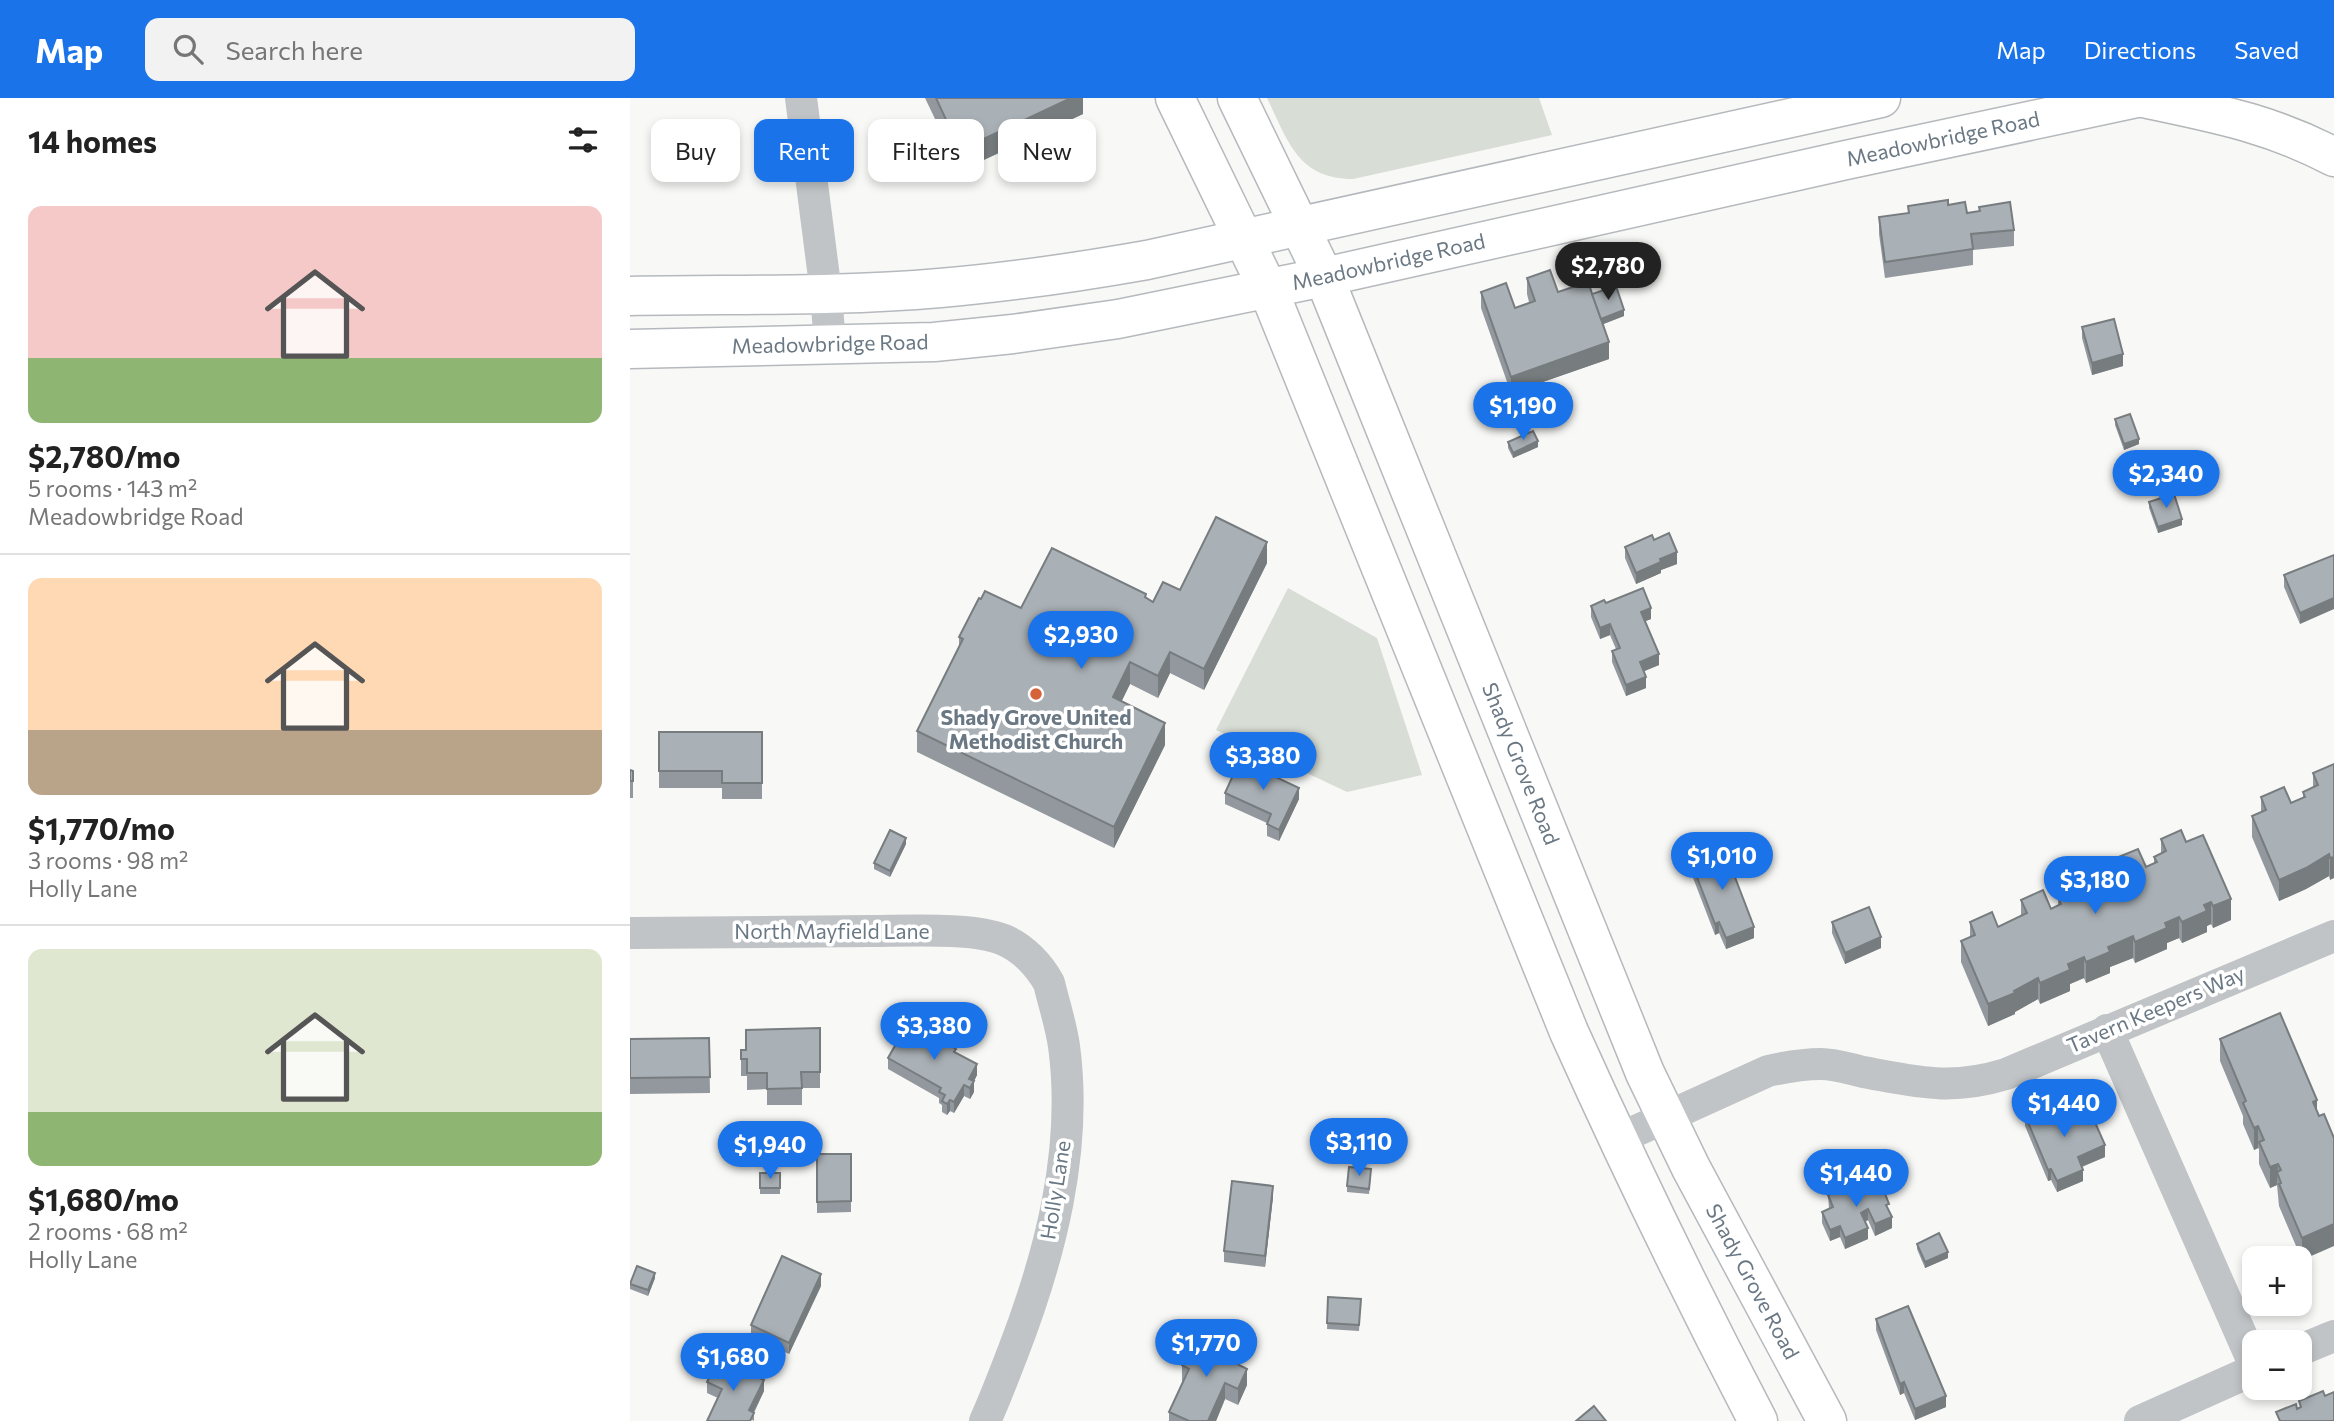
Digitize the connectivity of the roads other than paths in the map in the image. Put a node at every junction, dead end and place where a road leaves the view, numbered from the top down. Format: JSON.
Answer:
{"nodes":[{"id":1,"x":801,"y":98,"type":"edge"},
{"id":2,"x":1175,"y":98,"type":"edge"},
{"id":3,"x":1237,"y":98,"type":"edge"},
{"id":4,"x":1881,"y":98,"type":"edge"},
{"id":5,"x":2137,"y":98,"type":"edge"},
{"id":6,"x":2143,"y":98,"type":"edge"},
{"id":7,"x":2334,"y":157,"type":"edge"},
{"id":8,"x":1301,"y":227,"type":"junction"},
{"id":9,"x":1245,"y":239,"type":"junction"},
{"id":10,"x":1324,"y":277,"type":"junction"},
{"id":11,"x":1268,"y":289,"type":"junction"},
{"id":12,"x":826,"y":293,"type":"junction"},
{"id":13,"x":630,"y":296,"type":"edge"},
{"id":14,"x":830,"y":345,"type":"junction"},
{"id":15,"x":630,"y":349,"type":"edge"},
{"id":16,"x":630,"y":933,"type":"edge"},
{"id":17,"x":2334,"y":936,"type":"edge"},
{"id":18,"x":1029,"y":956,"type":"joint"},
{"id":19,"x":2107,"y":1030,"type":"junction"},
{"id":20,"x":1667,"y":1117,"type":"junction"},
{"id":21,"x":1618,"y":1139,"type":"junction"},
{"id":22,"x":2334,"y":1336,"type":"edge"},
{"id":23,"x":2242,"y":1337,"type":"edge"},
{"id":24,"x":2312,"y":1345,"type":"edge"},
{"id":25,"x":2242,"y":1375,"type":"edge"},
{"id":26,"x":985,"y":1421,"type":"edge"},
{"id":27,"x":1758,"y":1421,"type":"edge"},
{"id":28,"x":1827,"y":1421,"type":"edge"},
{"id":29,"x":2140,"y":1421,"type":"edge"}],
"edges":[{"from":1,"to":12,"type":"street"},
{"from":2,"to":9,"type":"main road"},
{"from":3,"to":8,"type":"main road","name":"Shady Grove Road"},
{"from":4,"to":8,"type":"main road"},
{"from":5,"to":10,"type":"main road","name":"Meadowbridge Road"},
{"from":6,"to":7,"type":"main road"},
{"from":8,"to":9,"type":"main road"},
{"from":8,"to":10,"type":"main road","name":"Shady Grove Road"},
{"from":9,"to":11,"type":"main road"},
{"from":9,"to":12,"type":"main road"},
{"from":10,"to":11,"type":"main road","name":"Meadowbridge Road"},
{"from":10,"to":20,"type":"main road","name":"Shady Grove Road"},
{"from":11,"to":14,"type":"main road","name":"Meadowbridge Road"},
{"from":11,"to":21,"type":"main road"},
{"from":12,"to":13,"type":"main road"},
{"from":12,"to":14,"type":"street"},
{"from":14,"to":15,"type":"main road","name":"Meadowbridge Road"},
{"from":16,"to":18,"type":"street","name":"North Mayfield Lane"},
{"from":17,"to":19,"type":"street","name":"Tavern Keepers Way"},
{"from":18,"to":26,"type":"street","name":"Holly Lane"},
{"from":19,"to":20,"type":"street","name":"Tavern Keepers Way"},
{"from":19,"to":23,"type":"street"},
{"from":20,"to":21,"type":"street","name":"Tavern Keepers Way"},
{"from":20,"to":28,"type":"main road","name":"Shady Grove Road"},
{"from":21,"to":27,"type":"main road"},
{"from":22,"to":24,"type":"street"},
{"from":25,"to":29,"type":"street"}]}
